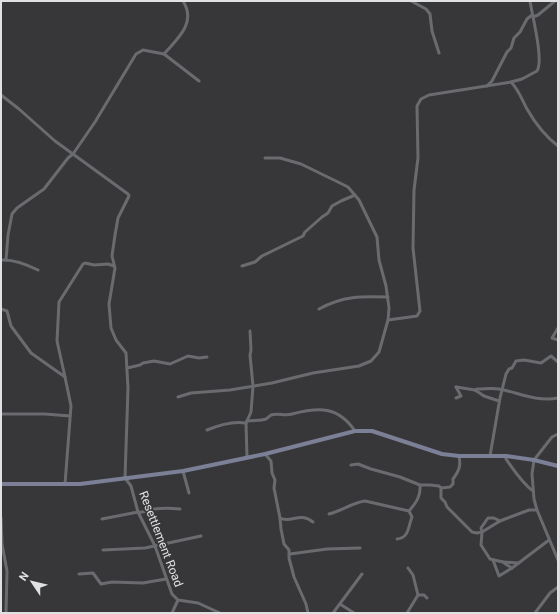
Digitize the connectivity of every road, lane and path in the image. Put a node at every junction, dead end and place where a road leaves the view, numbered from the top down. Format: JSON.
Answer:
{"nodes":[{"id":1,"x":183,"y":1,"type":"edge"},
{"id":2,"x":411,"y":1,"type":"edge"},
{"id":3,"x":530,"y":1,"type":"edge"},
{"id":4,"x":555,"y":1,"type":"edge"},
{"id":5,"x":532,"y":16,"type":"junction"},
{"id":6,"x":439,"y":53,"type":"dead end"},
{"id":7,"x":164,"y":54,"type":"junction"},
{"id":8,"x":199,"y":81,"type":"dead end"},
{"id":9,"x":511,"y":82,"type":"junction"},
{"id":10,"x":486,"y":87,"type":"junction"},
{"id":11,"x":1,"y":95,"type":"edge"},
{"id":12,"x":558,"y":146,"type":"edge"},
{"id":13,"x":73,"y":154,"type":"junction"},
{"id":14,"x":265,"y":158,"type":"dead end"},
{"id":15,"x":355,"y":195,"type":"junction"},
{"id":16,"x":1,"y":260,"type":"edge"},
{"id":17,"x":6,"y":260,"type":"junction"},
{"id":18,"x":114,"y":266,"type":"junction"},
{"id":19,"x":242,"y":266,"type":"dead end"},
{"id":20,"x":38,"y":270,"type":"dead end"},
{"id":21,"x":388,"y":297,"type":"junction"},
{"id":22,"x":1,"y":309,"type":"edge"},
{"id":23,"x":319,"y":309,"type":"dead end"},
{"id":24,"x":388,"y":320,"type":"junction"},
{"id":25,"x":558,"y":328,"type":"edge"},
{"id":26,"x":250,"y":331,"type":"dead end"},
{"id":27,"x":558,"y":340,"type":"edge"},
{"id":28,"x":208,"y":357,"type":"dead end"},
{"id":29,"x":558,"y":362,"type":"edge"},
{"id":30,"x":127,"y":368,"type":"junction"},
{"id":31,"x":65,"y":377,"type":"junction"},
{"id":32,"x":253,"y":386,"type":"junction"},
{"id":33,"x":475,"y":390,"type":"junction"},
{"id":34,"x":502,"y":390,"type":"junction"},
{"id":35,"x":178,"y":397,"type":"dead end"},
{"id":36,"x":456,"y":398,"type":"dead end"},
{"id":37,"x":558,"y":398,"type":"edge"},
{"id":38,"x":499,"y":401,"type":"junction"},
{"id":39,"x":1,"y":414,"type":"edge"},
{"id":40,"x":70,"y":416,"type":"junction"},
{"id":41,"x":247,"y":422,"type":"junction"},
{"id":42,"x":207,"y":430,"type":"dead end"},
{"id":43,"x":355,"y":431,"type":"junction"},
{"id":44,"x":558,"y":434,"type":"edge"},
{"id":45,"x":265,"y":454,"type":"junction"},
{"id":46,"x":459,"y":456,"type":"junction"},
{"id":47,"x":490,"y":456,"type":"junction"},
{"id":48,"x":506,"y":456,"type":"junction"},
{"id":49,"x":247,"y":457,"type":"junction"},
{"id":50,"x":534,"y":460,"type":"junction"},
{"id":51,"x":351,"y":465,"type":"dead end"},
{"id":52,"x":558,"y":466,"type":"edge"},
{"id":53,"x":183,"y":471,"type":"junction"},
{"id":54,"x":133,"y":477,"type":"junction"},
{"id":55,"x":125,"y":478,"type":"junction"},
{"id":56,"x":1,"y":484,"type":"edge"},
{"id":57,"x":65,"y":484,"type":"junction"},
{"id":58,"x":420,"y":485,"type":"junction"},
{"id":59,"x":131,"y":486,"type":"junction"},
{"id":60,"x":441,"y":488,"type":"junction"},
{"id":61,"x":533,"y":491,"type":"junction"},
{"id":62,"x":189,"y":493,"type":"dead end"},
{"id":63,"x":180,"y":509,"type":"dead end"},
{"id":64,"x":537,"y":510,"type":"junction"},
{"id":65,"x":409,"y":511,"type":"junction"},
{"id":66,"x":138,"y":512,"type":"junction"},
{"id":67,"x":329,"y":514,"type":"dead end"},
{"id":68,"x":1,"y":518,"type":"edge"},
{"id":69,"x":280,"y":518,"type":"junction"},
{"id":70,"x":102,"y":519,"type":"dead end"},
{"id":71,"x":500,"y":521,"type":"junction"},
{"id":72,"x":313,"y":522,"type":"dead end"},
{"id":73,"x":482,"y":532,"type":"junction"},
{"id":74,"x":201,"y":536,"type":"dead end"},
{"id":75,"x":396,"y":539,"type":"dead end"},
{"id":76,"x":549,"y":540,"type":"junction"},
{"id":77,"x":155,"y":546,"type":"junction"},
{"id":78,"x":360,"y":548,"type":"dead end"},
{"id":79,"x":103,"y":550,"type":"dead end"},
{"id":80,"x":290,"y":554,"type":"junction"},
{"id":81,"x":493,"y":560,"type":"junction"},
{"id":82,"x":558,"y":560,"type":"edge"},
{"id":83,"x":504,"y":562,"type":"junction"},
{"id":84,"x":519,"y":562,"type":"junction"},
{"id":85,"x":408,"y":568,"type":"dead end"},
{"id":86,"x":512,"y":568,"type":"junction"},
{"id":87,"x":79,"y":574,"type":"dead end"},
{"id":88,"x":362,"y":574,"type":"dead end"},
{"id":89,"x":166,"y":579,"type":"junction"},
{"id":90,"x":558,"y":587,"type":"edge"},
{"id":91,"x":1,"y":591,"type":"edge"},
{"id":92,"x":7,"y":591,"type":"junction"},
{"id":93,"x":418,"y":594,"type":"junction"},
{"id":94,"x":428,"y":598,"type":"dead end"},
{"id":95,"x":178,"y":600,"type":"junction"},
{"id":96,"x":340,"y":604,"type":"junction"},
{"id":97,"x":6,"y":613,"type":"edge"},
{"id":98,"x":172,"y":613,"type":"edge"},
{"id":99,"x":220,"y":613,"type":"edge"},
{"id":100,"x":308,"y":613,"type":"edge"},
{"id":101,"x":333,"y":613,"type":"edge"},
{"id":102,"x":354,"y":613,"type":"edge"},
{"id":103,"x":407,"y":613,"type":"edge"},
{"id":104,"x":535,"y":613,"type":"edge"}],
"edges":[{"from":1,"to":7,"type":"street"},
{"from":2,"to":6,"type":"street"},
{"from":3,"to":5,"type":"street"},
{"from":4,"to":5,"type":"street"},
{"from":5,"to":9,"type":"street"},
{"from":5,"to":10,"type":"street"},
{"from":7,"to":8,"type":"street"},
{"from":7,"to":13,"type":"street"},
{"from":9,"to":10,"type":"street"},
{"from":9,"to":12,"type":"street"},
{"from":10,"to":24,"type":"street"},
{"from":11,"to":13,"type":"street"},
{"from":13,"to":17,"type":"street"},
{"from":13,"to":18,"type":"street"},
{"from":14,"to":15,"type":"street"},
{"from":15,"to":19,"type":"street"},
{"from":15,"to":21,"type":"street"},
{"from":16,"to":17,"type":"street"},
{"from":17,"to":20,"type":"street"},
{"from":18,"to":30,"type":"street"},
{"from":18,"to":31,"type":"street"},
{"from":21,"to":23,"type":"street"},
{"from":21,"to":24,"type":"street"},
{"from":22,"to":31,"type":"street"},
{"from":24,"to":32,"type":"street"},
{"from":25,"to":27,"type":"street"},
{"from":26,"to":32,"type":"street"},
{"from":28,"to":30,"type":"street"},
{"from":29,"to":34,"type":"street"},
{"from":30,"to":55,"type":"street"},
{"from":31,"to":40,"type":"street"},
{"from":32,"to":35,"type":"street"},
{"from":32,"to":41,"type":"street"},
{"from":33,"to":34,"type":"street"},
{"from":33,"to":36,"type":"street"},
{"from":33,"to":38,"type":"street"},
{"from":34,"to":37,"type":"street"},
{"from":34,"to":38,"type":"street"},
{"from":38,"to":47,"type":"street"},
{"from":39,"to":40,"type":"street"},
{"from":40,"to":57,"type":"street"},
{"from":41,"to":42,"type":"street"},
{"from":41,"to":43,"type":"street"},
{"from":41,"to":49,"type":"street"},
{"from":43,"to":45,"type":"main road"},
{"from":43,"to":46,"type":"main road"},
{"from":44,"to":50,"type":"street"},
{"from":45,"to":49,"type":"main road"},
{"from":45,"to":69,"type":"street"},
{"from":46,"to":47,"type":"main road"},
{"from":46,"to":60,"type":"street"},
{"from":47,"to":48,"type":"main road"},
{"from":48,"to":50,"type":"main road"},
{"from":48,"to":61,"type":"street"},
{"from":49,"to":53,"type":"main road"},
{"from":50,"to":52,"type":"main road"},
{"from":50,"to":61,"type":"street"},
{"from":51,"to":58,"type":"street"},
{"from":53,"to":54,"type":"main road"},
{"from":53,"to":62,"type":"street"},
{"from":54,"to":55,"type":"main road"},
{"from":54,"to":59,"type":"street","name":"Resettlement Road"},
{"from":55,"to":57,"type":"main road"},
{"from":55,"to":59,"type":"street","name":"Resettlement Road"},
{"from":56,"to":57,"type":"main road"},
{"from":58,"to":60,"type":"street"},
{"from":58,"to":65,"type":"street"},
{"from":59,"to":66,"type":"street","name":"Resettlement Road"},
{"from":60,"to":73,"type":"street"},
{"from":61,"to":64,"type":"street"},
{"from":63,"to":66,"type":"street"},
{"from":64,"to":71,"type":"street"},
{"from":64,"to":76,"type":"street"},
{"from":65,"to":67,"type":"street"},
{"from":65,"to":75,"type":"street"},
{"from":66,"to":70,"type":"street"},
{"from":66,"to":77,"type":"street","name":"Resettlement Road"},
{"from":68,"to":92,"type":"street"},
{"from":69,"to":72,"type":"street"},
{"from":69,"to":80,"type":"street"},
{"from":71,"to":73,"type":"street"},
{"from":71,"to":73,"type":"street"},
{"from":73,"to":81,"type":"street"},
{"from":74,"to":77,"type":"street"},
{"from":76,"to":82,"type":"street"},
{"from":76,"to":84,"type":"street"},
{"from":77,"to":79,"type":"street"},
{"from":77,"to":89,"type":"street","name":"Resettlement Road"},
{"from":78,"to":80,"type":"street"},
{"from":80,"to":100,"type":"street"},
{"from":81,"to":83,"type":"street"},
{"from":81,"to":86,"type":"street"},
{"from":83,"to":84,"type":"street"},
{"from":83,"to":86,"type":"street"},
{"from":84,"to":86,"type":"street"},
{"from":85,"to":93,"type":"street"},
{"from":87,"to":89,"type":"street"},
{"from":88,"to":96,"type":"street"},
{"from":89,"to":95,"type":"street","name":"Resettlement Road"},
{"from":90,"to":104,"type":"street"},
{"from":91,"to":92,"type":"street"},
{"from":92,"to":97,"type":"street"},
{"from":93,"to":94,"type":"street"},
{"from":93,"to":103,"type":"street"},
{"from":95,"to":98,"type":"street"},
{"from":95,"to":99,"type":"street","name":"Resettlement Road"},
{"from":96,"to":101,"type":"street"},
{"from":96,"to":102,"type":"street"}]}
